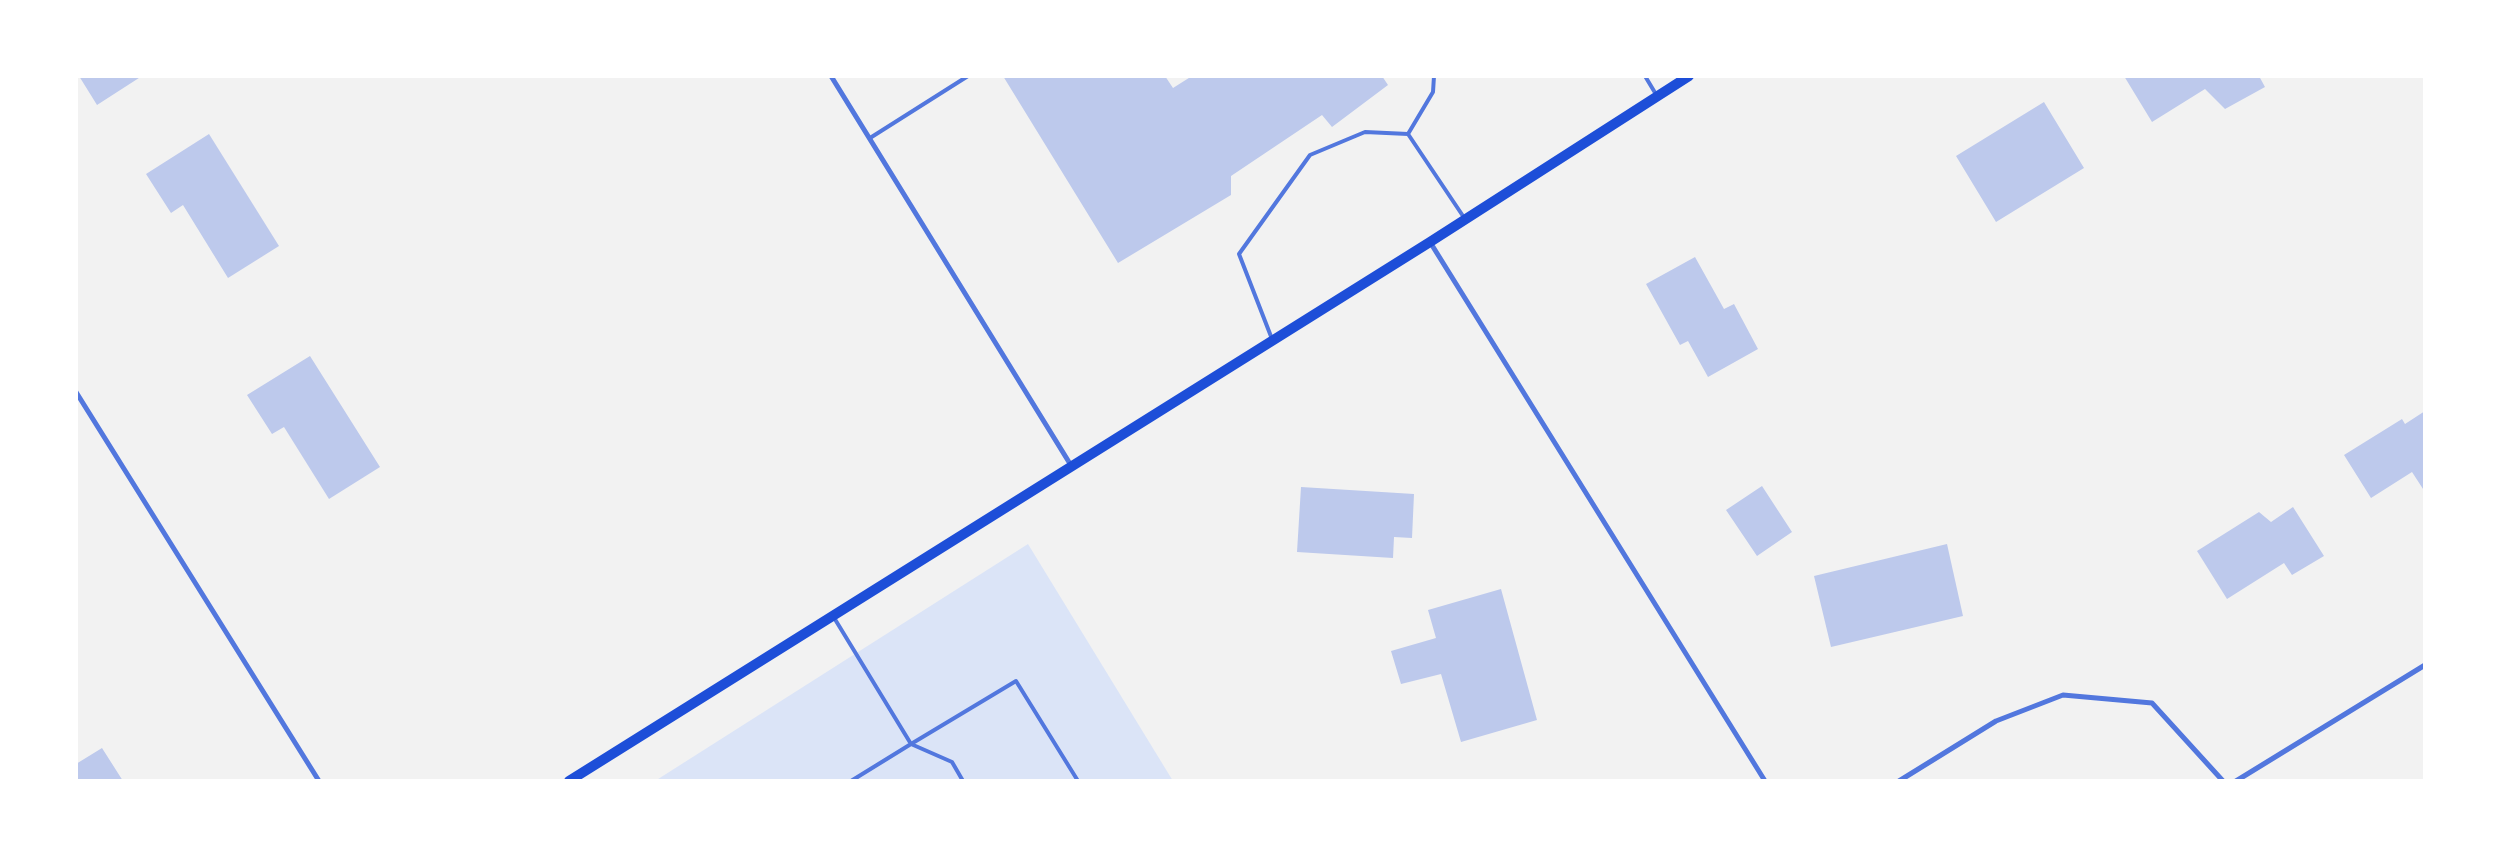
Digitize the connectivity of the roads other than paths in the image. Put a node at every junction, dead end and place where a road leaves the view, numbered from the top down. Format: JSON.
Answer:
{"nodes":[{"id":1,"x":831,"y":76,"type":"edge"},
{"id":2,"x":968,"y":76,"type":"edge"},
{"id":3,"x":1434,"y":76,"type":"edge"},
{"id":4,"x":1645,"y":76,"type":"edge"},
{"id":5,"x":1689,"y":76,"type":"edge"},
{"id":6,"x":1657,"y":96,"type":"junction"},
{"id":7,"x":1408,"y":134,"type":"junction"},
{"id":8,"x":870,"y":138,"type":"junction"},
{"id":9,"x":1465,"y":220,"type":"junction"},
{"id":10,"x":1430,"y":242,"type":"junction"},
{"id":11,"x":1273,"y":341,"type":"junction"},
{"id":12,"x":76,"y":392,"type":"edge"},
{"id":13,"x":1072,"y":467,"type":"junction"},
{"id":14,"x":833,"y":616,"type":"junction"},
{"id":15,"x":2425,"y":665,"type":"edge"},
{"id":16,"x":911,"y":744,"type":"junction"},
{"id":17,"x":319,"y":781,"type":"edge"},
{"id":18,"x":569,"y":781,"type":"edge"},
{"id":19,"x":851,"y":781,"type":"edge"},
{"id":20,"x":963,"y":781,"type":"edge"},
{"id":21,"x":1078,"y":781,"type":"edge"},
{"id":22,"x":1765,"y":781,"type":"edge"},
{"id":23,"x":1900,"y":781,"type":"edge"},
{"id":24,"x":2223,"y":781,"type":"edge"},
{"id":25,"x":2236,"y":781,"type":"edge"}],
"edges":[{"from":1,"to":8,"type":"street"},
{"from":2,"to":8,"type":"lane"},
{"from":3,"to":7,"type":"lane"},
{"from":4,"to":6,"type":"lane"},
{"from":5,"to":6,"type":"main road"},
{"from":6,"to":9,"type":"main road"},
{"from":7,"to":9,"type":"lane"},
{"from":7,"to":11,"type":"lane"},
{"from":8,"to":13,"type":"street"},
{"from":9,"to":10,"type":"main road"},
{"from":10,"to":11,"type":"main road"},
{"from":10,"to":22,"type":"street"},
{"from":11,"to":13,"type":"main road"},
{"from":12,"to":17,"type":"street"},
{"from":13,"to":14,"type":"main road"},
{"from":14,"to":16,"type":"lane"},
{"from":14,"to":18,"type":"main road"},
{"from":15,"to":25,"type":"street"},
{"from":16,"to":19,"type":"lane"},
{"from":16,"to":20,"type":"lane"},
{"from":16,"to":21,"type":"lane"},
{"from":23,"to":24,"type":"street"}]}
